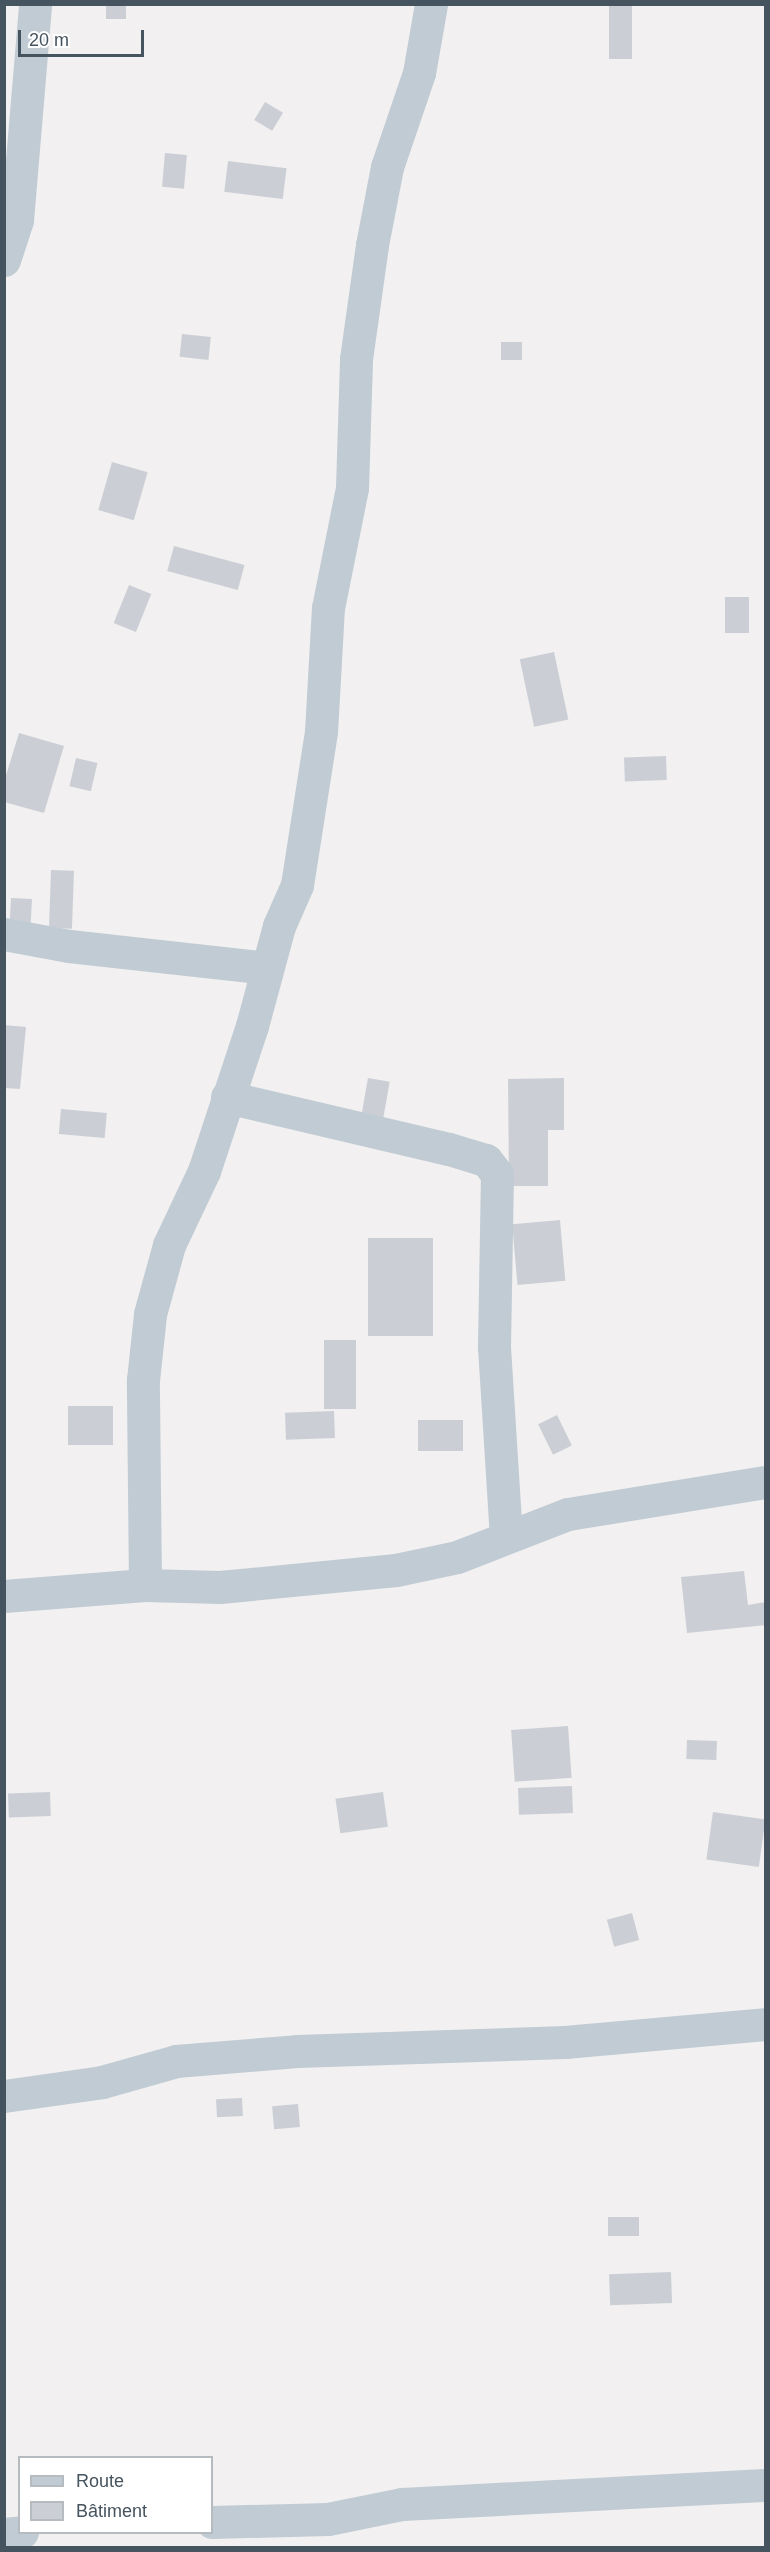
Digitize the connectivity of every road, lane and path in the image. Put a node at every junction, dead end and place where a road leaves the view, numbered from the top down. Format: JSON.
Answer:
{"nodes":[{"id":1,"x":35,"y":4,"type":"edge"},
{"id":2,"x":431,"y":4,"type":"edge"},
{"id":3,"x":4,"y":260,"type":"edge"},
{"id":4,"x":4,"y":934,"type":"edge"},
{"id":5,"x":267,"y":968,"type":"junction"},
{"id":6,"x":227,"y":1097,"type":"junction"},
{"id":7,"x":765,"y":1482,"type":"edge"},
{"id":8,"x":506,"y":1537,"type":"junction"},
{"id":9,"x":146,"y":1585,"type":"junction"},
{"id":10,"x":4,"y":1596,"type":"edge"},
{"id":11,"x":765,"y":2024,"type":"edge"},
{"id":12,"x":4,"y":2096,"type":"edge"},
{"id":13,"x":765,"y":2485,"type":"edge"},
{"id":14,"x":213,"y":2522,"type":"edge"}],
"edges":[{"from":1,"to":3,"type":"street"},
{"from":2,"to":5,"type":"street"},
{"from":4,"to":5,"type":"street"},
{"from":5,"to":6,"type":"street"},
{"from":6,"to":8,"type":"street"},
{"from":6,"to":9,"type":"street"},
{"from":7,"to":8,"type":"street"},
{"from":8,"to":9,"type":"street"},
{"from":9,"to":10,"type":"street"},
{"from":11,"to":12,"type":"street"},
{"from":13,"to":14,"type":"street"}]}
